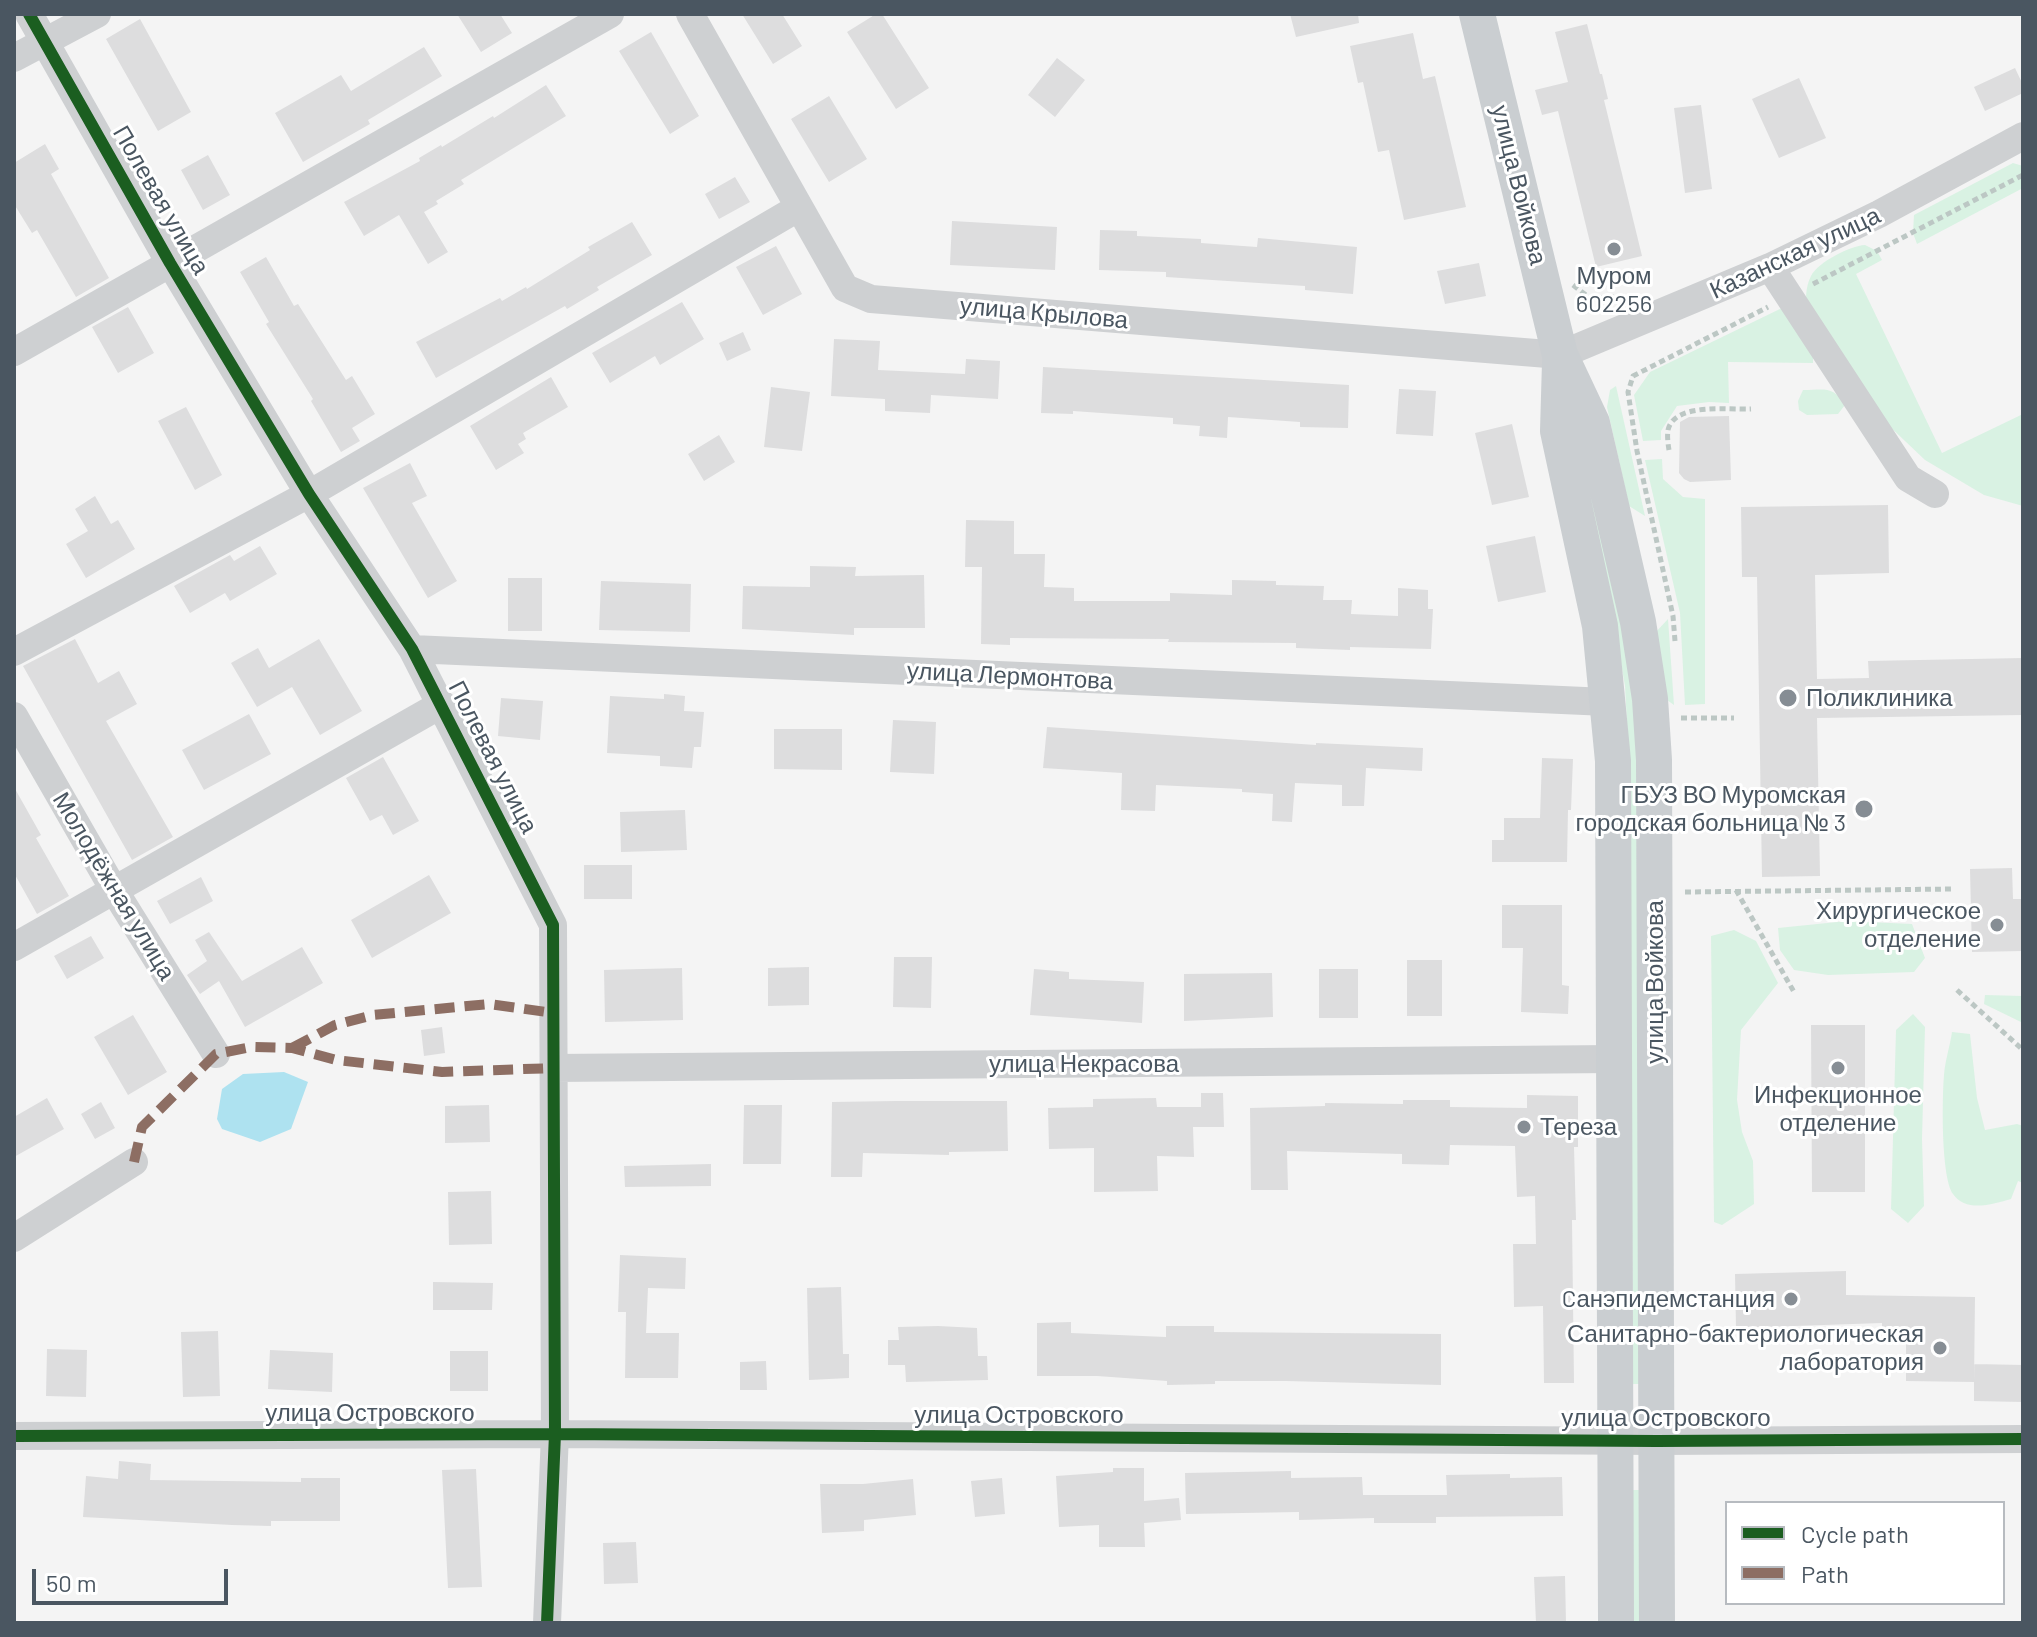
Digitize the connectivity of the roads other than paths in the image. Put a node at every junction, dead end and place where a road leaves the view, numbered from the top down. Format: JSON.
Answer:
{"nodes":[{"id":1,"x":29,"y":14,"type":"edge"},
{"id":2,"x":97,"y":14,"type":"edge"},
{"id":3,"x":610,"y":14,"type":"edge"},
{"id":4,"x":690,"y":14,"type":"edge"},
{"id":5,"x":1477,"y":14,"type":"edge"},
{"id":6,"x":45,"y":41,"type":"junction"},
{"id":7,"x":14,"y":58,"type":"edge"},
{"id":8,"x":2023,"y":136,"type":"edge"},
{"id":9,"x":798,"y":208,"type":"junction"},
{"id":10,"x":170,"y":263,"type":"junction"},
{"id":11,"x":1770,"y":267,"type":"junction"},
{"id":12,"x":14,"y":352,"type":"edge"},
{"id":13,"x":1560,"y":355,"type":"junction"},
{"id":14,"x":309,"y":494,"type":"junction"},
{"id":15,"x":1935,"y":494,"type":"dead end"},
{"id":16,"x":412,"y":649,"type":"junction"},
{"id":17,"x":14,"y":652,"type":"edge"},
{"id":18,"x":1607,"y":702,"type":"junction"},
{"id":19,"x":442,"y":704,"type":"junction"},
{"id":20,"x":14,"y":716,"type":"edge"},
{"id":21,"x":114,"y":890,"type":"junction"},
{"id":22,"x":14,"y":947,"type":"edge"},
{"id":23,"x":216,"y":1054,"type":"dead end"},
{"id":24,"x":1614,"y":1059,"type":"junction"},
{"id":25,"x":554,"y":1068,"type":"junction"},
{"id":26,"x":134,"y":1162,"type":"dead end"},
{"id":27,"x":14,"y":1238,"type":"edge"},
{"id":28,"x":555,"y":1434,"type":"junction"},
{"id":29,"x":14,"y":1436,"type":"edge"},
{"id":30,"x":2023,"y":1439,"type":"edge"},
{"id":31,"x":1615,"y":1441,"type":"junction"},
{"id":32,"x":1657,"y":1441,"type":"junction"},
{"id":33,"x":547,"y":1623,"type":"edge"},
{"id":34,"x":1616,"y":1623,"type":"edge"},
{"id":35,"x":1657,"y":1623,"type":"edge"}],
"edges":[{"from":1,"to":6,"type":"street","name":"Полевая улица"},
{"from":2,"to":6,"type":"street"},
{"from":3,"to":10,"type":"street"},
{"from":4,"to":9,"type":"street","name":"улица Крылова"},
{"from":5,"to":13,"type":"main road","name":"улица Войкова"},
{"from":6,"to":7,"type":"street"},
{"from":6,"to":10,"type":"street","name":"Полевая улица"},
{"from":8,"to":11,"type":"street","name":"Казанская улица"},
{"from":9,"to":13,"type":"street","name":"улица Крылова"},
{"from":9,"to":14,"type":"street"},
{"from":10,"to":12,"type":"street"},
{"from":10,"to":14,"type":"street","name":"Полевая улица"},
{"from":11,"to":13,"type":"street","name":"Казанская улица"},
{"from":11,"to":15,"type":"street"},
{"from":13,"to":18,"type":"main road","name":"улица Войкова"},
{"from":13,"to":32,"type":"main road","name":"улица Войкова"},
{"from":14,"to":16,"type":"street","name":"Полевая улица"},
{"from":14,"to":17,"type":"street"},
{"from":16,"to":18,"type":"street","name":"улица Лермонтова"},
{"from":16,"to":19,"type":"street","name":"Полевая улица"},
{"from":18,"to":24,"type":"main road","name":"улица Войкова"},
{"from":19,"to":21,"type":"street"},
{"from":19,"to":25,"type":"street","name":"Полевая улица"},
{"from":20,"to":21,"type":"street","name":"Молодёжная улица"},
{"from":21,"to":22,"type":"street"},
{"from":21,"to":23,"type":"street","name":"Молодёжная улица"},
{"from":24,"to":25,"type":"street","name":"улица Некрасова"},
{"from":24,"to":31,"type":"main road","name":"улица Войкова"},
{"from":25,"to":28,"type":"street","name":"Полевая улица"},
{"from":26,"to":27,"type":"street"},
{"from":28,"to":29,"type":"street","name":"улица Островского"},
{"from":28,"to":31,"type":"street","name":"улица Островского"},
{"from":28,"to":33,"type":"street","name":"Полевая улица"},
{"from":30,"to":32,"type":"street","name":"улица Островского"},
{"from":31,"to":32,"type":"street","name":"улица Островского"},
{"from":31,"to":34,"type":"main road","name":"улица Войкова"},
{"from":32,"to":35,"type":"main road","name":"улица Войкова"}]}
